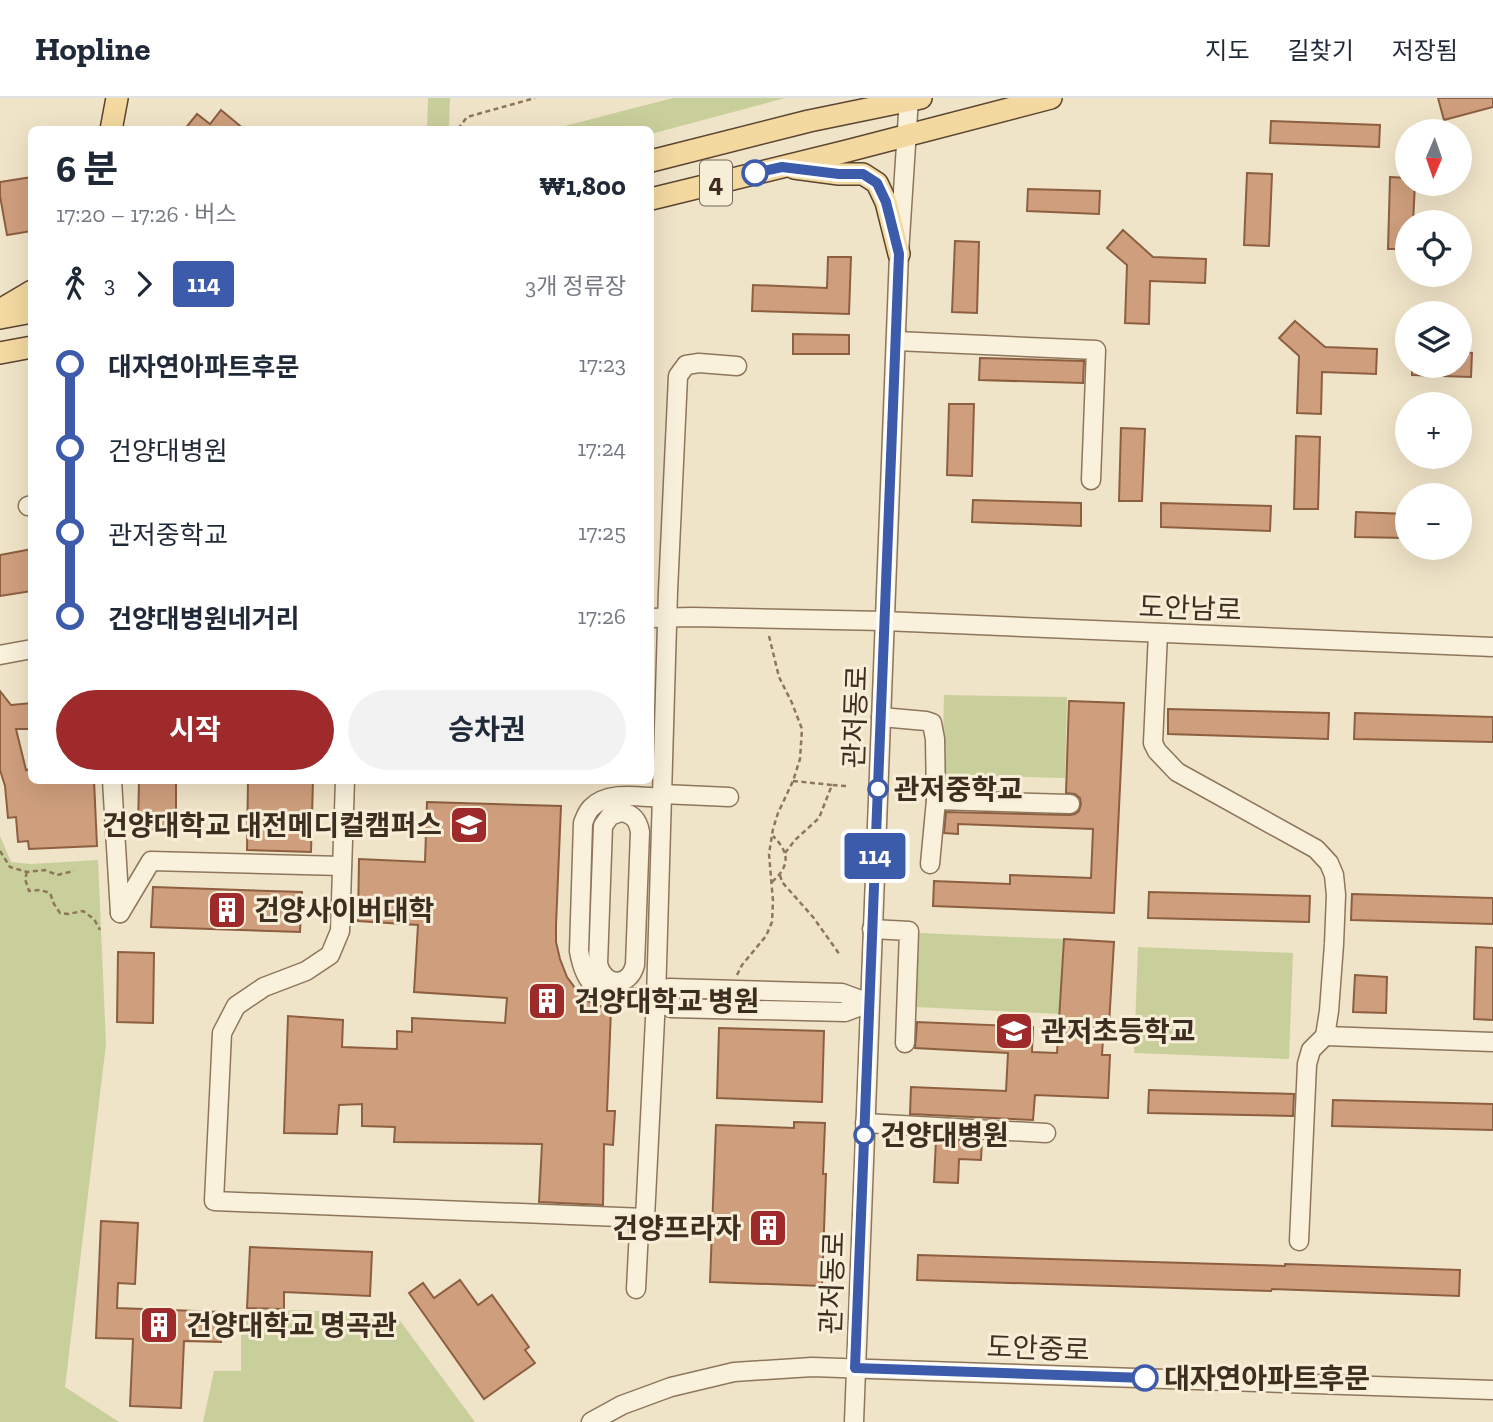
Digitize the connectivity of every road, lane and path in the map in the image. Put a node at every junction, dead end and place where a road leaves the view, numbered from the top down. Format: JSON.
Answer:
{"nodes":[{"id":1,"x":117,"y":98,"type":"edge"},
{"id":2,"x":535,"y":98,"type":"edge"},
{"id":3,"x":845,"y":98,"type":"edge"},
{"id":4,"x":1051,"y":98,"type":"edge"},
{"id":5,"x":913,"y":99,"type":"edge"},
{"id":6,"x":515,"y":100,"type":"edge"},
{"id":7,"x":809,"y":121,"type":"junction"},
{"id":8,"x":112,"y":126,"type":"edge"},
{"id":9,"x":461,"y":126,"type":"edge"},
{"id":10,"x":907,"y":135,"type":"junction"},
{"id":11,"x":654,"y":160,"type":"edge"},
{"id":12,"x":782,"y":167,"type":"junction"},
{"id":13,"x":654,"y":198,"type":"edge"},
{"id":14,"x":899,"y":254,"type":"junction"},
{"id":15,"x":28,"y":293,"type":"edge"},
{"id":16,"x":0,"y":310,"type":"edge"},
{"id":17,"x":28,"y":313,"type":"edge"},
{"id":18,"x":0,"y":318,"type":"edge"},
{"id":19,"x":895,"y":341,"type":"junction"},
{"id":20,"x":28,"y":348,"type":"edge"},
{"id":21,"x":0,"y":353,"type":"edge"},
{"id":22,"x":737,"y":366,"type":"dead end"},
{"id":23,"x":1091,"y":480,"type":"dead end"},
{"id":24,"x":659,"y":618,"type":"edge"},
{"id":25,"x":884,"y":621,"type":"junction"},
{"id":26,"x":1158,"y":633,"type":"junction"},
{"id":27,"x":769,"y":636,"type":"dead end"},
{"id":28,"x":1493,"y":647,"type":"edge"},
{"id":29,"x":28,"y":650,"type":"edge"},
{"id":30,"x":0,"y":655,"type":"edge"},
{"id":31,"x":881,"y":717,"type":"junction"},
{"id":32,"x":793,"y":781,"type":"junction"},
{"id":33,"x":113,"y":784,"type":"edge"},
{"id":34,"x":345,"y":784,"type":"edge"},
{"id":35,"x":832,"y":785,"type":"junction"},
{"id":36,"x":846,"y":786,"type":"dead end"},
{"id":37,"x":662,"y":796,"type":"junction"},
{"id":38,"x":729,"y":797,"type":"dead end"},
{"id":39,"x":936,"y":800,"type":"junction"},
{"id":40,"x":1070,"y":804,"type":"dead end"},
{"id":41,"x":772,"y":835,"type":"junction"},
{"id":42,"x":0,"y":851,"type":"edge"},
{"id":43,"x":785,"y":853,"type":"junction"},
{"id":44,"x":930,"y":864,"type":"dead end"},
{"id":45,"x":342,"y":866,"type":"junction"},
{"id":46,"x":74,"y":871,"type":"dead end"},
{"id":47,"x":27,"y":872,"type":"junction"},
{"id":48,"x":780,"y":875,"type":"junction"},
{"id":49,"x":772,"y":882,"type":"junction"},
{"id":50,"x":872,"y":929,"type":"junction"},
{"id":51,"x":100,"y":930,"type":"dead end"},
{"id":52,"x":840,"y":955,"type":"dead end"},
{"id":53,"x":601,"y":978,"type":"junction"},
{"id":54,"x":736,"y":978,"type":"dead end"},
{"id":55,"x":656,"y":999,"type":"junction"},
{"id":56,"x":869,"y":1003,"type":"junction"},
{"id":57,"x":1325,"y":1035,"type":"junction"},
{"id":58,"x":1493,"y":1042,"type":"edge"},
{"id":59,"x":905,"y":1043,"type":"dead end"},
{"id":60,"x":865,"y":1123,"type":"junction"},
{"id":61,"x":1046,"y":1133,"type":"dead end"},
{"id":62,"x":645,"y":1218,"type":"junction"},
{"id":63,"x":1299,"y":1241,"type":"dead end"},
{"id":64,"x":636,"y":1289,"type":"dead end"},
{"id":65,"x":855,"y":1368,"type":"junction"},
{"id":66,"x":1493,"y":1390,"type":"edge"},
{"id":67,"x":591,"y":1422,"type":"edge"},
{"id":68,"x":854,"y":1422,"type":"edge"}],
"edges":[{"from":1,"to":8,"type":"main road"},
{"from":2,"to":6,"type":"path"},
{"from":3,"to":7,"type":"main road"},
{"from":4,"to":10,"type":"main road","number":"4"},
{"from":5,"to":7,"type":"main road","number":"4"},
{"from":5,"to":10,"type":"street","name":"관저동로"},
{"from":6,"to":9,"type":"path"},
{"from":7,"to":11,"type":"main road","number":"4"},
{"from":10,"to":12,"type":"main road","number":"4"},
{"from":10,"to":14,"type":"street","name":"관저동로"},
{"from":12,"to":13,"type":"main road","number":"4"},
{"from":12,"to":14,"type":"main road"},
{"from":14,"to":19,"type":"street","name":"관저동로"},
{"from":15,"to":16,"type":"main road"},
{"from":17,"to":18,"type":"main road"},
{"from":19,"to":23,"type":"street"},
{"from":19,"to":25,"type":"street","name":"관저동로"},
{"from":20,"to":21,"type":"main road"},
{"from":22,"to":24,"type":"street"},
{"from":24,"to":25,"type":"street","name":"도안남로"},
{"from":24,"to":37,"type":"street"},
{"from":25,"to":26,"type":"street","name":"도안남로"},
{"from":25,"to":31,"type":"street","name":"관저동로"},
{"from":26,"to":28,"type":"street","name":"도안남로"},
{"from":26,"to":57,"type":"street"},
{"from":27,"to":32,"type":"path"},
{"from":29,"to":30,"type":"street"},
{"from":31,"to":39,"type":"street"},
{"from":31,"to":50,"type":"street","name":"관저동로"},
{"from":32,"to":35,"type":"path"},
{"from":32,"to":41,"type":"path"},
{"from":33,"to":45,"type":"street"},
{"from":34,"to":45,"type":"street"},
{"from":35,"to":36,"type":"path"},
{"from":35,"to":43,"type":"path"},
{"from":37,"to":38,"type":"street"},
{"from":37,"to":53,"type":"street"},
{"from":37,"to":55,"type":"street"},
{"from":39,"to":40,"type":"street"},
{"from":39,"to":44,"type":"street"},
{"from":41,"to":43,"type":"path"},
{"from":41,"to":49,"type":"path"},
{"from":42,"to":47,"type":"path"},
{"from":43,"to":48,"type":"path"},
{"from":45,"to":62,"type":"street"},
{"from":46,"to":47,"type":"path"},
{"from":47,"to":51,"type":"path"},
{"from":48,"to":49,"type":"path"},
{"from":48,"to":52,"type":"path"},
{"from":49,"to":54,"type":"path"},
{"from":50,"to":56,"type":"street","name":"관저동로"},
{"from":50,"to":59,"type":"street"},
{"from":53,"to":53,"type":"street"},
{"from":53,"to":55,"type":"street"},
{"from":55,"to":56,"type":"street"},
{"from":55,"to":62,"type":"street"},
{"from":56,"to":60,"type":"street","name":"관저동로"},
{"from":57,"to":58,"type":"street"},
{"from":57,"to":63,"type":"street"},
{"from":60,"to":61,"type":"street"},
{"from":60,"to":65,"type":"street","name":"관저동로"},
{"from":62,"to":64,"type":"street"},
{"from":65,"to":66,"type":"street","name":"도안중로"},
{"from":65,"to":67,"type":"street","name":"도안중로"},
{"from":65,"to":68,"type":"street","name":"관저동로"}]}
